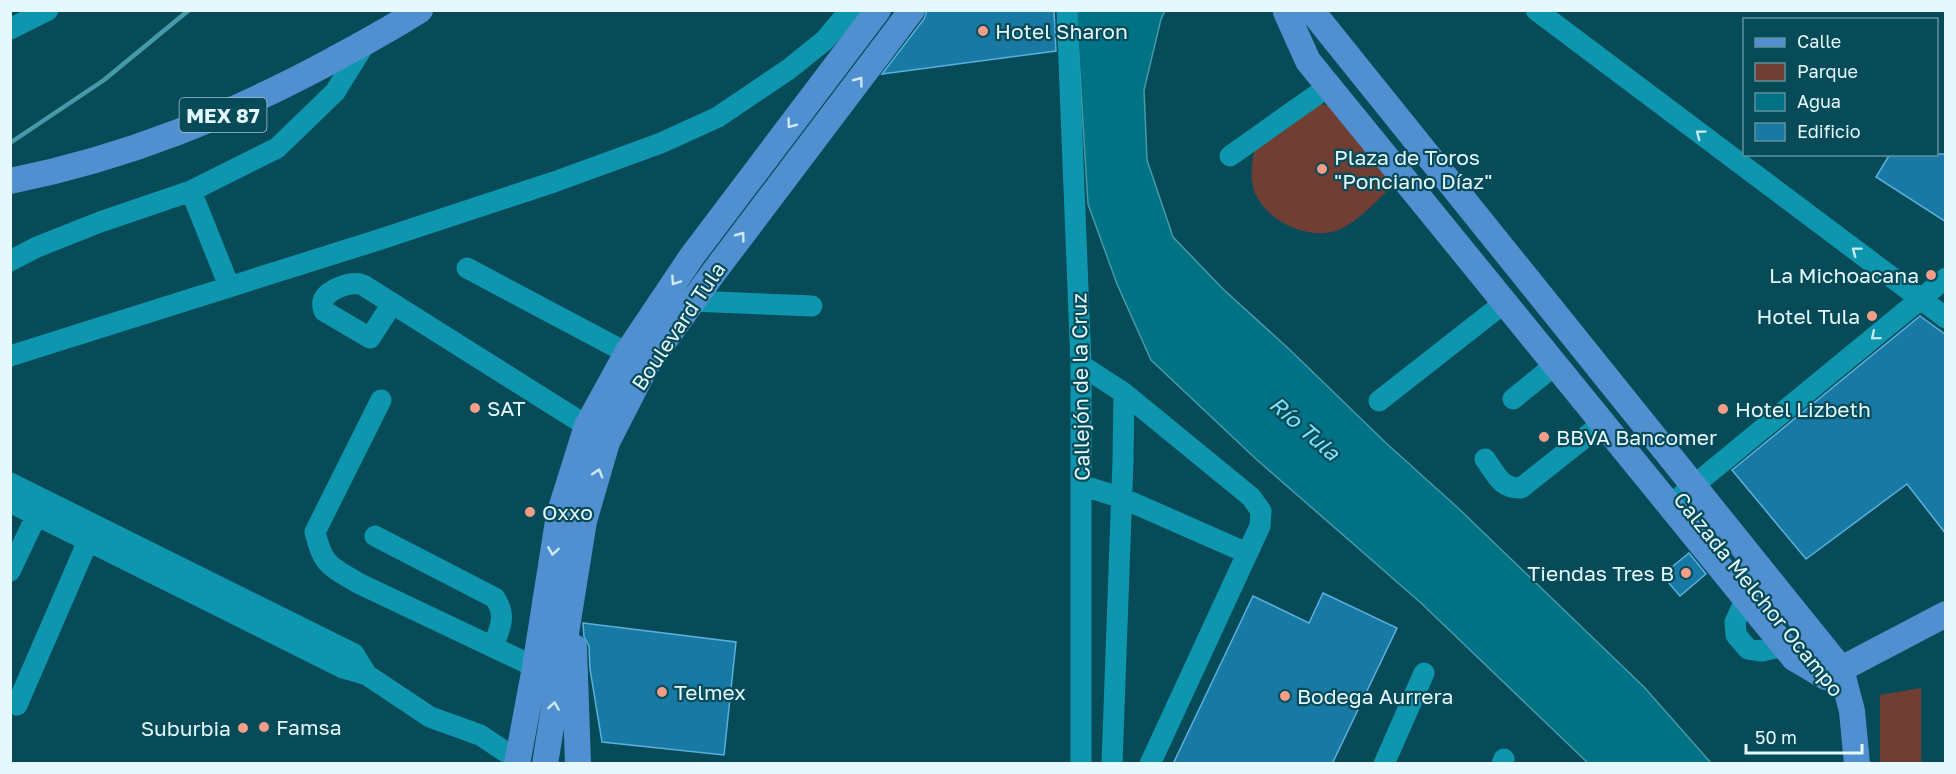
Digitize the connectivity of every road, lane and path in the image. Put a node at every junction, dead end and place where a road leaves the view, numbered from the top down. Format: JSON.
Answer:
{"nodes":[{"id":1,"x":48,"y":10,"type":"edge"},
{"id":2,"x":420,"y":10,"type":"edge"},
{"id":3,"x":850,"y":10,"type":"edge"},
{"id":4,"x":878,"y":10,"type":"edge"},
{"id":5,"x":912,"y":10,"type":"edge"},
{"id":6,"x":1067,"y":10,"type":"edge"},
{"id":7,"x":1319,"y":10,"type":"edge"},
{"id":8,"x":1536,"y":10,"type":"edge"},
{"id":9,"x":1294,"y":11,"type":"edge"},
{"id":10,"x":10,"y":29,"type":"edge"},
{"id":11,"x":366,"y":42,"type":"junction"},
{"id":12,"x":835,"y":46,"type":"junction"},
{"id":13,"x":1329,"y":86,"type":"junction"},
{"id":14,"x":1387,"y":118,"type":"junction"},
{"id":15,"x":1355,"y":119,"type":"junction"},
{"id":16,"x":1427,"y":132,"type":"junction"},
{"id":17,"x":1230,"y":156,"type":"dead end"},
{"id":18,"x":1420,"y":172,"type":"junction"},
{"id":19,"x":10,"y":182,"type":"edge"},
{"id":20,"x":191,"y":190,"type":"junction"},
{"id":21,"x":1427,"y":207,"type":"junction"},
{"id":22,"x":10,"y":261,"type":"edge"},
{"id":23,"x":467,"y":268,"type":"dead end"},
{"id":24,"x":1946,"y":278,"type":"edge"},
{"id":25,"x":229,"y":286,"type":"junction"},
{"id":26,"x":1920,"y":298,"type":"junction"},
{"id":27,"x":692,"y":301,"type":"junction"},
{"id":28,"x":1504,"y":303,"type":"junction"},
{"id":29,"x":392,"y":304,"type":"junction"},
{"id":30,"x":812,"y":306,"type":"dead end"},
{"id":31,"x":1564,"y":313,"type":"junction"},
{"id":32,"x":1946,"y":318,"type":"edge"},
{"id":33,"x":627,"y":353,"type":"junction"},
{"id":34,"x":10,"y":357,"type":"edge"},
{"id":35,"x":1081,"y":365,"type":"junction"},
{"id":36,"x":1555,"y":365,"type":"junction"},
{"id":37,"x":1124,"y":393,"type":"junction"},
{"id":38,"x":1512,"y":399,"type":"dead end"},
{"id":39,"x":381,"y":400,"type":"dead end"},
{"id":40,"x":1379,"y":401,"type":"dead end"},
{"id":41,"x":1603,"y":423,"type":"junction"},
{"id":42,"x":587,"y":426,"type":"junction"},
{"id":43,"x":1640,"y":446,"type":"junction"},
{"id":44,"x":1485,"y":459,"type":"dead end"},
{"id":45,"x":10,"y":483,"type":"edge"},
{"id":46,"x":1081,"y":485,"type":"junction"},
{"id":47,"x":1653,"y":485,"type":"junction"},
{"id":48,"x":1687,"y":491,"type":"junction"},
{"id":49,"x":1122,"y":498,"type":"junction"},
{"id":50,"x":10,"y":502,"type":"edge"},
{"id":51,"x":40,"y":507,"type":"junction"},
{"id":52,"x":375,"y":536,"type":"dead end"},
{"id":53,"x":88,"y":540,"type":"junction"},
{"id":54,"x":1247,"y":553,"type":"junction"},
{"id":55,"x":10,"y":571,"type":"edge"},
{"id":56,"x":1745,"y":587,"type":"junction"},
{"id":57,"x":1946,"y":614,"type":"edge"},
{"id":58,"x":568,"y":621,"type":"junction"},
{"id":59,"x":493,"y":647,"type":"junction"},
{"id":60,"x":535,"y":667,"type":"junction"},
{"id":61,"x":1424,"y":673,"type":"dead end"},
{"id":62,"x":1834,"y":673,"type":"junction"},
{"id":63,"x":367,"y":675,"type":"junction"},
{"id":64,"x":17,"y":705,"type":"dead end"},
{"id":65,"x":521,"y":762,"type":"edge"},
{"id":66,"x":545,"y":764,"type":"edge"},
{"id":67,"x":578,"y":764,"type":"edge"},
{"id":68,"x":1081,"y":764,"type":"edge"},
{"id":69,"x":1112,"y":764,"type":"edge"},
{"id":70,"x":1150,"y":764,"type":"edge"},
{"id":71,"x":1384,"y":764,"type":"edge"},
{"id":72,"x":1857,"y":764,"type":"edge"}],
"edges":[{"from":1,"to":10,"type":"street"},
{"from":2,"to":11,"type":"main road","number":"MEX 87"},
{"from":3,"to":12,"type":"street"},
{"from":4,"to":12,"type":"main road","name":"Boulevard Tula"},
{"from":27,"to":5,"type":"main road","name":"Boulevard Tula","one_way":true},
{"from":6,"to":35,"type":"street","name":"Callejón de la Cruz"},
{"from":7,"to":16,"type":"main road"},
{"from":26,"to":8,"type":"street","one_way":true},
{"from":9,"to":13,"type":"main road"},
{"from":9,"to":14,"type":"main road","name":"Calzada Melchor Ocampo"},
{"from":11,"to":19,"type":"main road","number":"MEX 87"},
{"from":11,"to":20,"type":"street"},
{"from":12,"to":25,"type":"street"},
{"from":12,"to":33,"type":"main road","name":"Boulevard Tula","one_way":true},
{"from":13,"to":15,"type":"main road"},
{"from":13,"to":17,"type":"street"},
{"from":14,"to":15,"type":"main road"},
{"from":14,"to":16,"type":"main road"},
{"from":14,"to":18,"type":"main road","name":"Calzada Melchor Ocampo"},
{"from":14,"to":31,"type":"main road","name":"Calzada Melchor Ocampo"},
{"from":15,"to":21,"type":"main road"},
{"from":16,"to":31,"type":"main road"},
{"from":18,"to":21,"type":"main road"},
{"from":18,"to":43,"type":"main road","name":"Calzada Melchor Ocampo"},
{"from":20,"to":22,"type":"street"},
{"from":20,"to":25,"type":"street"},
{"from":21,"to":28,"type":"main road"},
{"from":23,"to":33,"type":"street"},
{"from":24,"to":26,"type":"street"},
{"from":25,"to":34,"type":"street"},
{"from":26,"to":32,"type":"street"},
{"from":26,"to":48,"type":"street","one_way":true},
{"from":27,"to":30,"type":"street"},
{"from":58,"to":27,"type":"main road","name":"Boulevard Tula","one_way":true},
{"from":28,"to":36,"type":"main road"},
{"from":28,"to":40,"type":"street"},
{"from":29,"to":29,"type":"street"},
{"from":29,"to":42,"type":"street"},
{"from":31,"to":48,"type":"main road","name":"Calzada Melchor Ocampo"},
{"from":33,"to":42,"type":"main road","name":"Boulevard Tula"},
{"from":35,"to":37,"type":"street"},
{"from":35,"to":46,"type":"street","name":"Callejón de la Cruz"},
{"from":36,"to":38,"type":"street"},
{"from":36,"to":41,"type":"main road"},
{"from":37,"to":49,"type":"street"},
{"from":37,"to":54,"type":"street"},
{"from":39,"to":59,"type":"street"},
{"from":41,"to":44,"type":"street"},
{"from":41,"to":47,"type":"main road"},
{"from":42,"to":60,"type":"main road","name":"Boulevard Tula","one_way":true},
{"from":43,"to":47,"type":"main road"},
{"from":43,"to":48,"type":"main road","name":"Calzada Melchor Ocampo"},
{"from":45,"to":51,"type":"street"},
{"from":46,"to":49,"type":"street"},
{"from":46,"to":68,"type":"street","name":"Callejón de la Cruz"},
{"from":47,"to":48,"type":"main road"},
{"from":48,"to":56,"type":"main road","name":"Calzada Melchor Ocampo"},
{"from":48,"to":62,"type":"main road","name":"Calzada Melchor Ocampo"},
{"from":49,"to":54,"type":"street"},
{"from":49,"to":69,"type":"street"},
{"from":50,"to":51,"type":"street"},
{"from":51,"to":53,"type":"street"},
{"from":51,"to":55,"type":"street"},
{"from":51,"to":63,"type":"street"},
{"from":52,"to":59,"type":"street"},
{"from":53,"to":63,"type":"street"},
{"from":53,"to":64,"type":"street"},
{"from":54,"to":70,"type":"street"},
{"from":56,"to":62,"type":"main road","name":"Calzada Melchor Ocampo"},
{"from":56,"to":62,"type":"main road"},
{"from":57,"to":62,"type":"main road"},
{"from":66,"to":58,"type":"main road","name":"Boulevard Tula","one_way":true},
{"from":58,"to":67,"type":"main road"},
{"from":59,"to":60,"type":"street"},
{"from":60,"to":65,"type":"main road","name":"Boulevard Tula"},
{"from":61,"to":71,"type":"street"},
{"from":62,"to":72,"type":"main road","name":"Calzada Melchor Ocampo"},
{"from":63,"to":65,"type":"street"}]}
